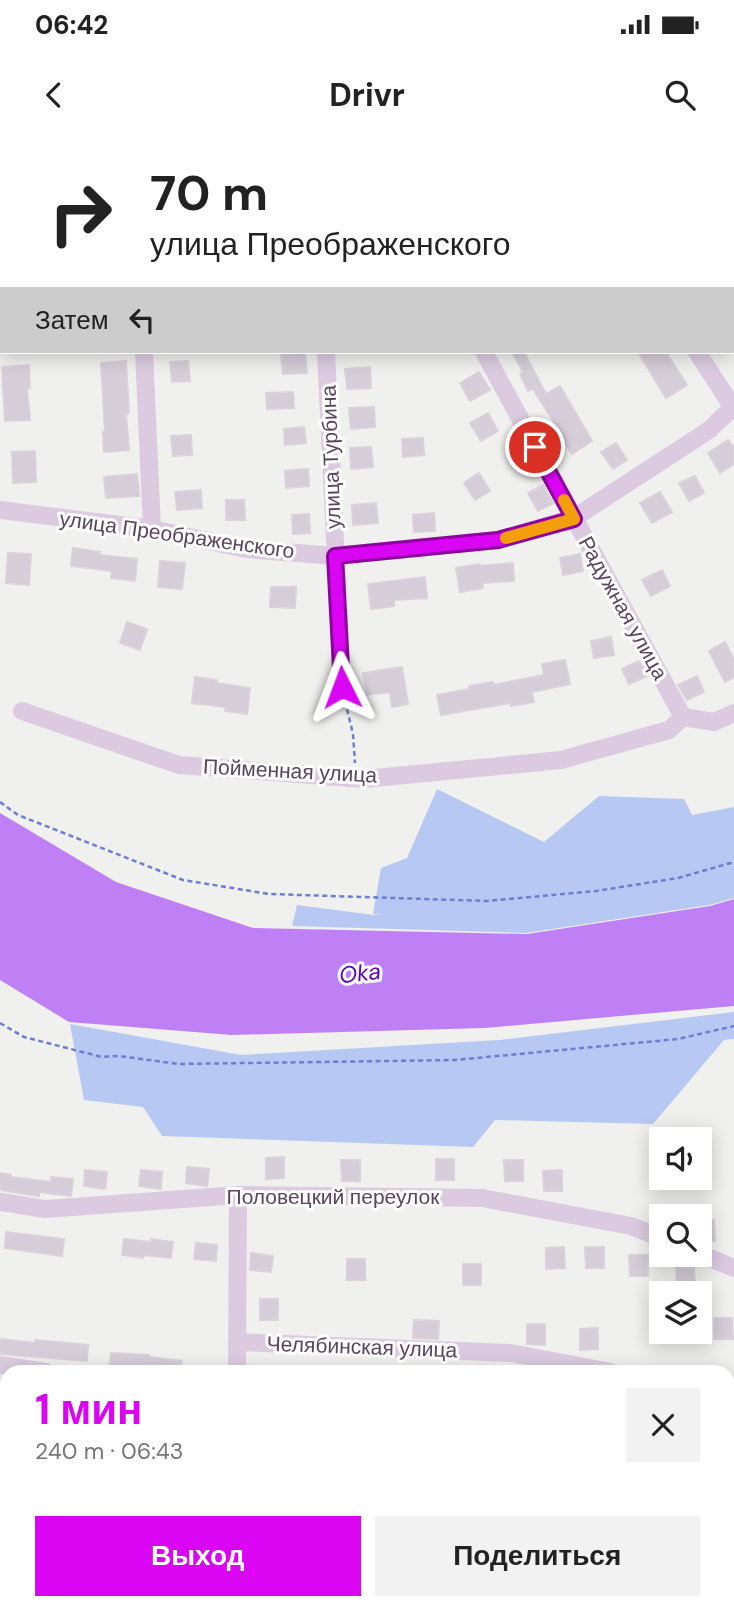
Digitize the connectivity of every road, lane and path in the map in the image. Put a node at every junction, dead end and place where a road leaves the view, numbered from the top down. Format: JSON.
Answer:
{"nodes":[{"id":1,"x":144,"y":354,"type":"edge"},
{"id":2,"x":326,"y":354,"type":"edge"},
{"id":3,"x":485,"y":354,"type":"edge"},
{"id":4,"x":698,"y":354,"type":"edge"},
{"id":5,"x":734,"y":407,"type":"edge"},
{"id":6,"x":0,"y":510,"type":"edge"},
{"id":7,"x":574,"y":519,"type":"junction"},
{"id":8,"x":152,"y":529,"type":"junction"},
{"id":9,"x":335,"y":556,"type":"junction"},
{"id":10,"x":342,"y":687,"type":"joint"},
{"id":11,"x":22,"y":711,"type":"dead end"},
{"id":12,"x":734,"y":713,"type":"edge"},
{"id":13,"x":684,"y":717,"type":"junction"},
{"id":14,"x":357,"y":778,"type":"junction"},
{"id":15,"x":0,"y":802,"type":"edge"},
{"id":16,"x":734,"y":862,"type":"edge"},
{"id":17,"x":0,"y":1023,"type":"edge"},
{"id":18,"x":734,"y":1026,"type":"edge"},
{"id":19,"x":238,"y":1195,"type":"junction"},
{"id":20,"x":0,"y":1202,"type":"edge"},
{"id":21,"x":649,"y":1233,"type":"edge"},
{"id":22,"x":712,"y":1259,"type":"edge"},
{"id":23,"x":734,"y":1268,"type":"edge"},
{"id":24,"x":237,"y":1342,"type":"junction"},
{"id":25,"x":237,"y":1365,"type":"edge"},
{"id":26,"x":574,"y":1365,"type":"edge"}],
"edges":[{"from":1,"to":8,"type":"street"},
{"from":2,"to":9,"type":"street","name":"улица Турбина"},
{"from":3,"to":7,"type":"street","name":"Радужная улица"},
{"from":4,"to":5,"type":"street"},
{"from":5,"to":7,"type":"street","name":"улица Преображенского"},
{"from":6,"to":8,"type":"street","name":"улица Преображенского"},
{"from":7,"to":9,"type":"street","name":"улица Преображенского"},
{"from":7,"to":13,"type":"street","name":"Радужная улица"},
{"from":8,"to":9,"type":"street","name":"улица Преображенского"},
{"from":9,"to":10,"type":"street","name":"улица Турбина"},
{"from":10,"to":14,"type":"path"},
{"from":11,"to":14,"type":"street","name":"Пойменная улица"},
{"from":12,"to":13,"type":"street"},
{"from":13,"to":14,"type":"street","name":"Пойменная улица"},
{"from":15,"to":16,"type":"path"},
{"from":17,"to":18,"type":"path"},
{"from":19,"to":20,"type":"street","name":"Половецкий переулок"},
{"from":19,"to":21,"type":"street","name":"Половецкий переулок"},
{"from":19,"to":24,"type":"street"},
{"from":22,"to":23,"type":"street"},
{"from":24,"to":25,"type":"street"},
{"from":24,"to":26,"type":"street","name":"Челябинская улица"}]}
